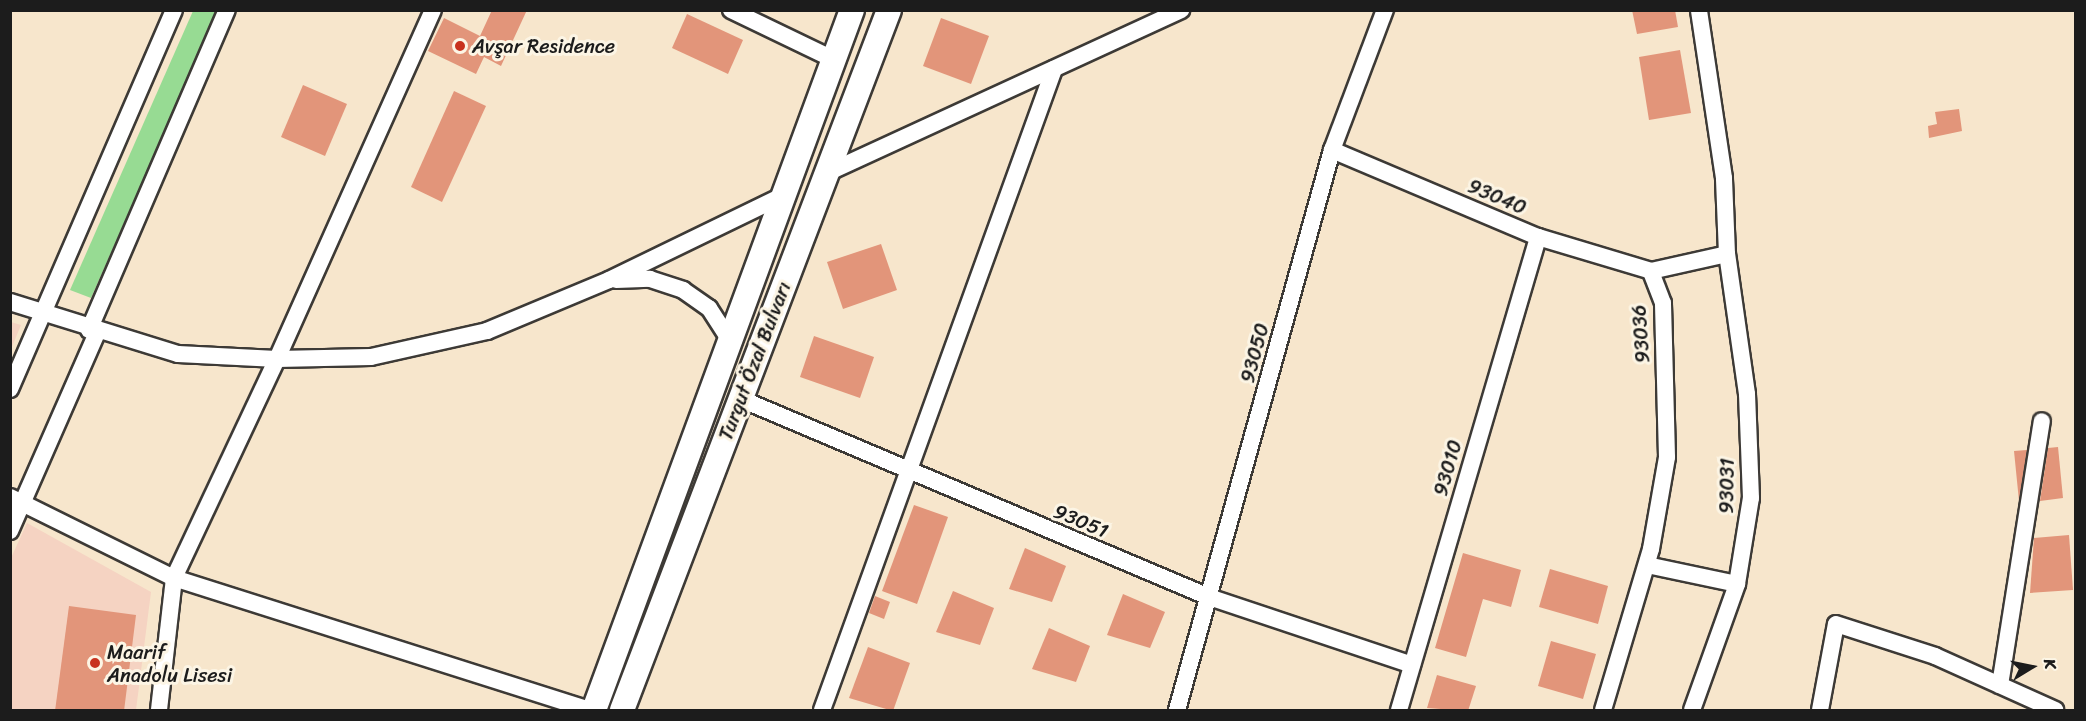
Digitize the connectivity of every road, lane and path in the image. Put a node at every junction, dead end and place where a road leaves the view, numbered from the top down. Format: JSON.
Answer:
{"nodes":[{"id":1,"x":174,"y":10,"type":"edge"},
{"id":2,"x":227,"y":10,"type":"edge"},
{"id":3,"x":433,"y":10,"type":"edge"},
{"id":4,"x":731,"y":10,"type":"edge"},
{"id":5,"x":852,"y":10,"type":"edge"},
{"id":6,"x":889,"y":10,"type":"edge"},
{"id":7,"x":1181,"y":10,"type":"edge"},
{"id":8,"x":1699,"y":10,"type":"edge"},
{"id":9,"x":1383,"y":12,"type":"edge"},
{"id":10,"x":834,"y":59,"type":"junction"},
{"id":11,"x":1054,"y":69,"type":"junction"},
{"id":12,"x":1332,"y":150,"type":"junction"},
{"id":13,"x":827,"y":173,"type":"junction"},
{"id":14,"x":786,"y":194,"type":"junction"},
{"id":15,"x":1538,"y":237,"type":"junction"},
{"id":16,"x":1727,"y":254,"type":"junction"},
{"id":17,"x":1651,"y":271,"type":"junction"},
{"id":18,"x":609,"y":280,"type":"junction"},
{"id":19,"x":10,"y":302,"type":"edge"},
{"id":20,"x":43,"y":315,"type":"junction"},
{"id":21,"x":93,"y":331,"type":"junction"},
{"id":22,"x":731,"y":342,"type":"junction"},
{"id":23,"x":277,"y":360,"type":"junction"},
{"id":24,"x":10,"y":389,"type":"edge"},
{"id":25,"x":741,"y":399,"type":"junction"},
{"id":26,"x":2042,"y":421,"type":"dead end"},
{"id":27,"x":909,"y":471,"type":"junction"},
{"id":28,"x":17,"y":500,"type":"edge"},
{"id":29,"x":10,"y":531,"type":"edge"},
{"id":30,"x":1647,"y":565,"type":"junction"},
{"id":31,"x":174,"y":578,"type":"junction"},
{"id":32,"x":1737,"y":584,"type":"junction"},
{"id":33,"x":1209,"y":597,"type":"junction"},
{"id":34,"x":1412,"y":665,"type":"junction"},
{"id":35,"x":2000,"y":686,"type":"junction"},
{"id":36,"x":159,"y":711,"type":"edge"},
{"id":37,"x":592,"y":711,"type":"edge"},
{"id":38,"x":622,"y":711,"type":"edge"},
{"id":39,"x":822,"y":711,"type":"edge"},
{"id":40,"x":1177,"y":711,"type":"edge"},
{"id":41,"x":1399,"y":711,"type":"edge"},
{"id":42,"x":1603,"y":711,"type":"edge"},
{"id":43,"x":1692,"y":711,"type":"edge"},
{"id":44,"x":1820,"y":711,"type":"edge"},
{"id":45,"x":2055,"y":711,"type":"edge"}],
"edges":[{"from":1,"to":20,"type":"street"},
{"from":2,"to":21,"type":"street"},
{"from":3,"to":23,"type":"street"},
{"from":4,"to":10,"type":"street"},
{"from":5,"to":10,"type":"main road","name":"Turgut Özal Bulvarı"},
{"from":6,"to":13,"type":"main road","name":"Turgut Özal Bulvarı"},
{"from":7,"to":11,"type":"street"},
{"from":8,"to":16,"type":"street"},
{"from":9,"to":12,"type":"street","name":"93050"},
{"from":10,"to":14,"type":"main road","name":"Turgut Özal Bulvarı"},
{"from":11,"to":13,"type":"street"},
{"from":11,"to":27,"type":"street"},
{"from":12,"to":15,"type":"street","name":"93040"},
{"from":12,"to":33,"type":"street","name":"93050"},
{"from":13,"to":25,"type":"main road","name":"Turgut Özal Bulvarı"},
{"from":14,"to":18,"type":"street"},
{"from":14,"to":22,"type":"main road","name":"Turgut Özal Bulvarı"},
{"from":15,"to":17,"type":"street","name":"93040"},
{"from":15,"to":34,"type":"street","name":"93010"},
{"from":16,"to":17,"type":"street"},
{"from":16,"to":32,"type":"street","name":"93031"},
{"from":17,"to":30,"type":"street","name":"93036"},
{"from":18,"to":22,"type":"street"},
{"from":18,"to":23,"type":"street"},
{"from":19,"to":20,"type":"street"},
{"from":20,"to":21,"type":"street"},
{"from":20,"to":24,"type":"street"},
{"from":21,"to":23,"type":"street"},
{"from":21,"to":28,"type":"street"},
{"from":22,"to":37,"type":"main road","name":"Turgut Özal Bulvarı"},
{"from":23,"to":31,"type":"street"},
{"from":25,"to":27,"type":"street","name":"93051"},
{"from":25,"to":38,"type":"main road","name":"Turgut Özal Bulvarı"},
{"from":26,"to":35,"type":"street"},
{"from":27,"to":33,"type":"street","name":"93051"},
{"from":27,"to":39,"type":"street"},
{"from":28,"to":29,"type":"street"},
{"from":28,"to":31,"type":"street"},
{"from":30,"to":32,"type":"street"},
{"from":30,"to":42,"type":"street","name":"93036"},
{"from":31,"to":36,"type":"street"},
{"from":31,"to":37,"type":"street"},
{"from":32,"to":43,"type":"street","name":"93031"},
{"from":33,"to":34,"type":"street","name":"93051"},
{"from":33,"to":40,"type":"street","name":"93050"},
{"from":34,"to":41,"type":"street","name":"93010"},
{"from":35,"to":44,"type":"street"},
{"from":35,"to":45,"type":"street"}]}
